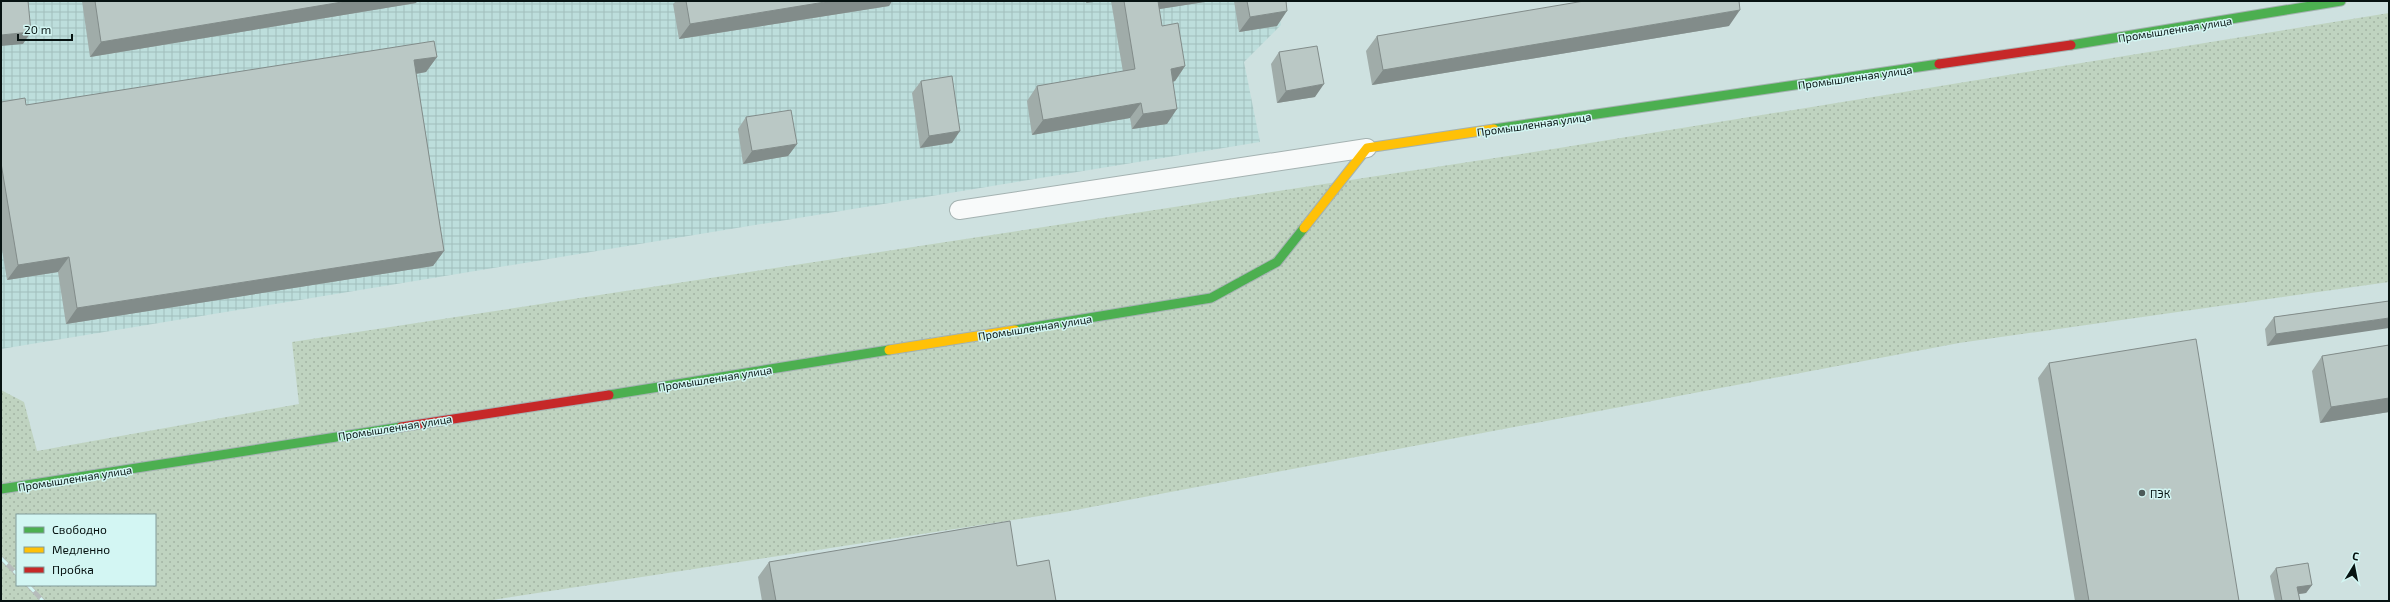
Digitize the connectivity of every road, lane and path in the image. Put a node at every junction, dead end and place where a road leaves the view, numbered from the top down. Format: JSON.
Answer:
{"nodes":[{"id":1,"x":2341,"y":1,"type":"edge"},
{"id":2,"x":1367,"y":148,"type":"junction"},
{"id":3,"x":959,"y":210,"type":"dead end"},
{"id":4,"x":1,"y":489,"type":"edge"}],
"edges":[{"from":1,"to":2,"type":"street","name":"Промышленная улица"},
{"from":2,"to":3,"type":"street","name":"Промышленная улица"},
{"from":2,"to":4,"type":"street","name":"Промышленная улица"}]}
